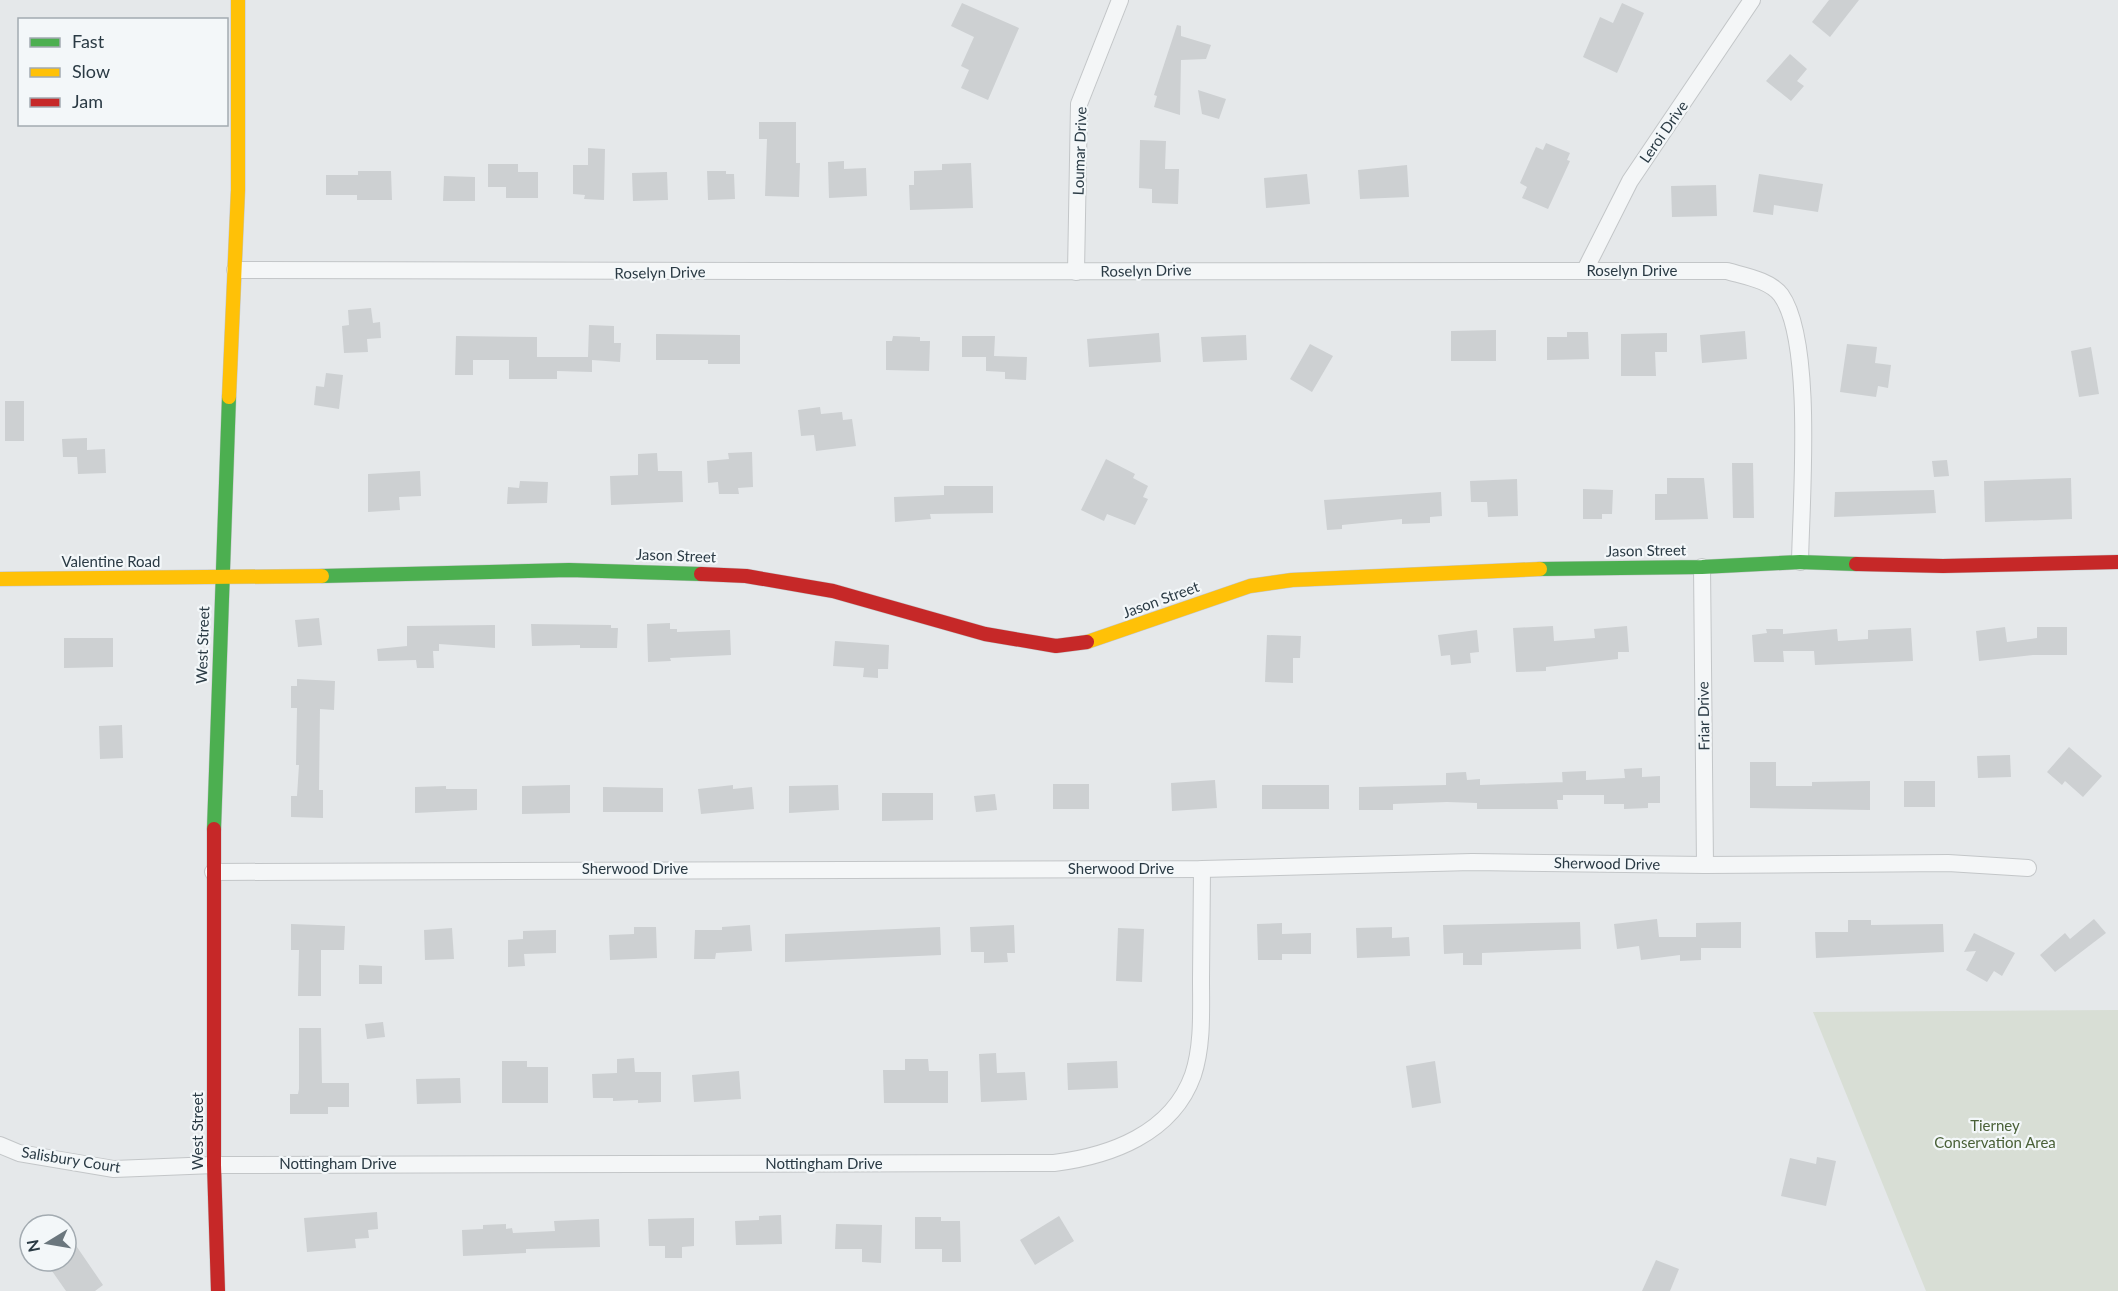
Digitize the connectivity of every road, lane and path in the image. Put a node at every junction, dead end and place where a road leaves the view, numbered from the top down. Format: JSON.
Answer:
{"nodes":[{"id":1,"x":238,"y":0,"type":"edge"},
{"id":2,"x":1120,"y":0,"type":"edge"},
{"id":3,"x":1752,"y":0,"type":"edge"},
{"id":4,"x":235,"y":270,"type":"junction"},
{"id":5,"x":1586,"y":270,"type":"junction"},
{"id":6,"x":1077,"y":272,"type":"junction"},
{"id":7,"x":1800,"y":562,"type":"junction"},
{"id":8,"x":2118,"y":562,"type":"edge"},
{"id":9,"x":1702,"y":567,"type":"junction"},
{"id":10,"x":0,"y":579,"type":"edge"},
{"id":11,"x":222,"y":579,"type":"junction"},
{"id":12,"x":1705,"y":865,"type":"junction"},
{"id":13,"x":2028,"y":868,"type":"dead end"},
{"id":14,"x":1202,"y":869,"type":"junction"},
{"id":15,"x":213,"y":872,"type":"junction"},
{"id":16,"x":0,"y":1146,"type":"edge"},
{"id":17,"x":214,"y":1165,"type":"junction"},
{"id":18,"x":218,"y":1291,"type":"edge"}],
"edges":[{"from":1,"to":4,"type":"street","name":"West Street"},
{"from":2,"to":6,"type":"street","name":"Loumar Drive"},
{"from":3,"to":5,"type":"street","name":"Leroi Drive"},
{"from":4,"to":6,"type":"street","name":"Roselyn Drive"},
{"from":4,"to":11,"type":"street","name":"West Street"},
{"from":5,"to":6,"type":"street","name":"Roselyn Drive"},
{"from":5,"to":7,"type":"street","name":"Roselyn Drive"},
{"from":7,"to":8,"type":"street","name":"Jason Street"},
{"from":7,"to":9,"type":"street","name":"Jason Street"},
{"from":9,"to":11,"type":"street","name":"Jason Street"},
{"from":9,"to":12,"type":"street","name":"Friar Drive"},
{"from":10,"to":11,"type":"street","name":"Valentine Road"},
{"from":11,"to":15,"type":"street","name":"West Street"},
{"from":12,"to":13,"type":"street","name":"Sherwood Drive"},
{"from":12,"to":14,"type":"street","name":"Sherwood Drive"},
{"from":14,"to":15,"type":"street","name":"Sherwood Drive"},
{"from":14,"to":17,"type":"street","name":"Nottingham Drive"},
{"from":15,"to":17,"type":"street","name":"West Street"},
{"from":16,"to":17,"type":"street","name":"Salisbury Court"},
{"from":17,"to":18,"type":"street","name":"West Street"}]}
